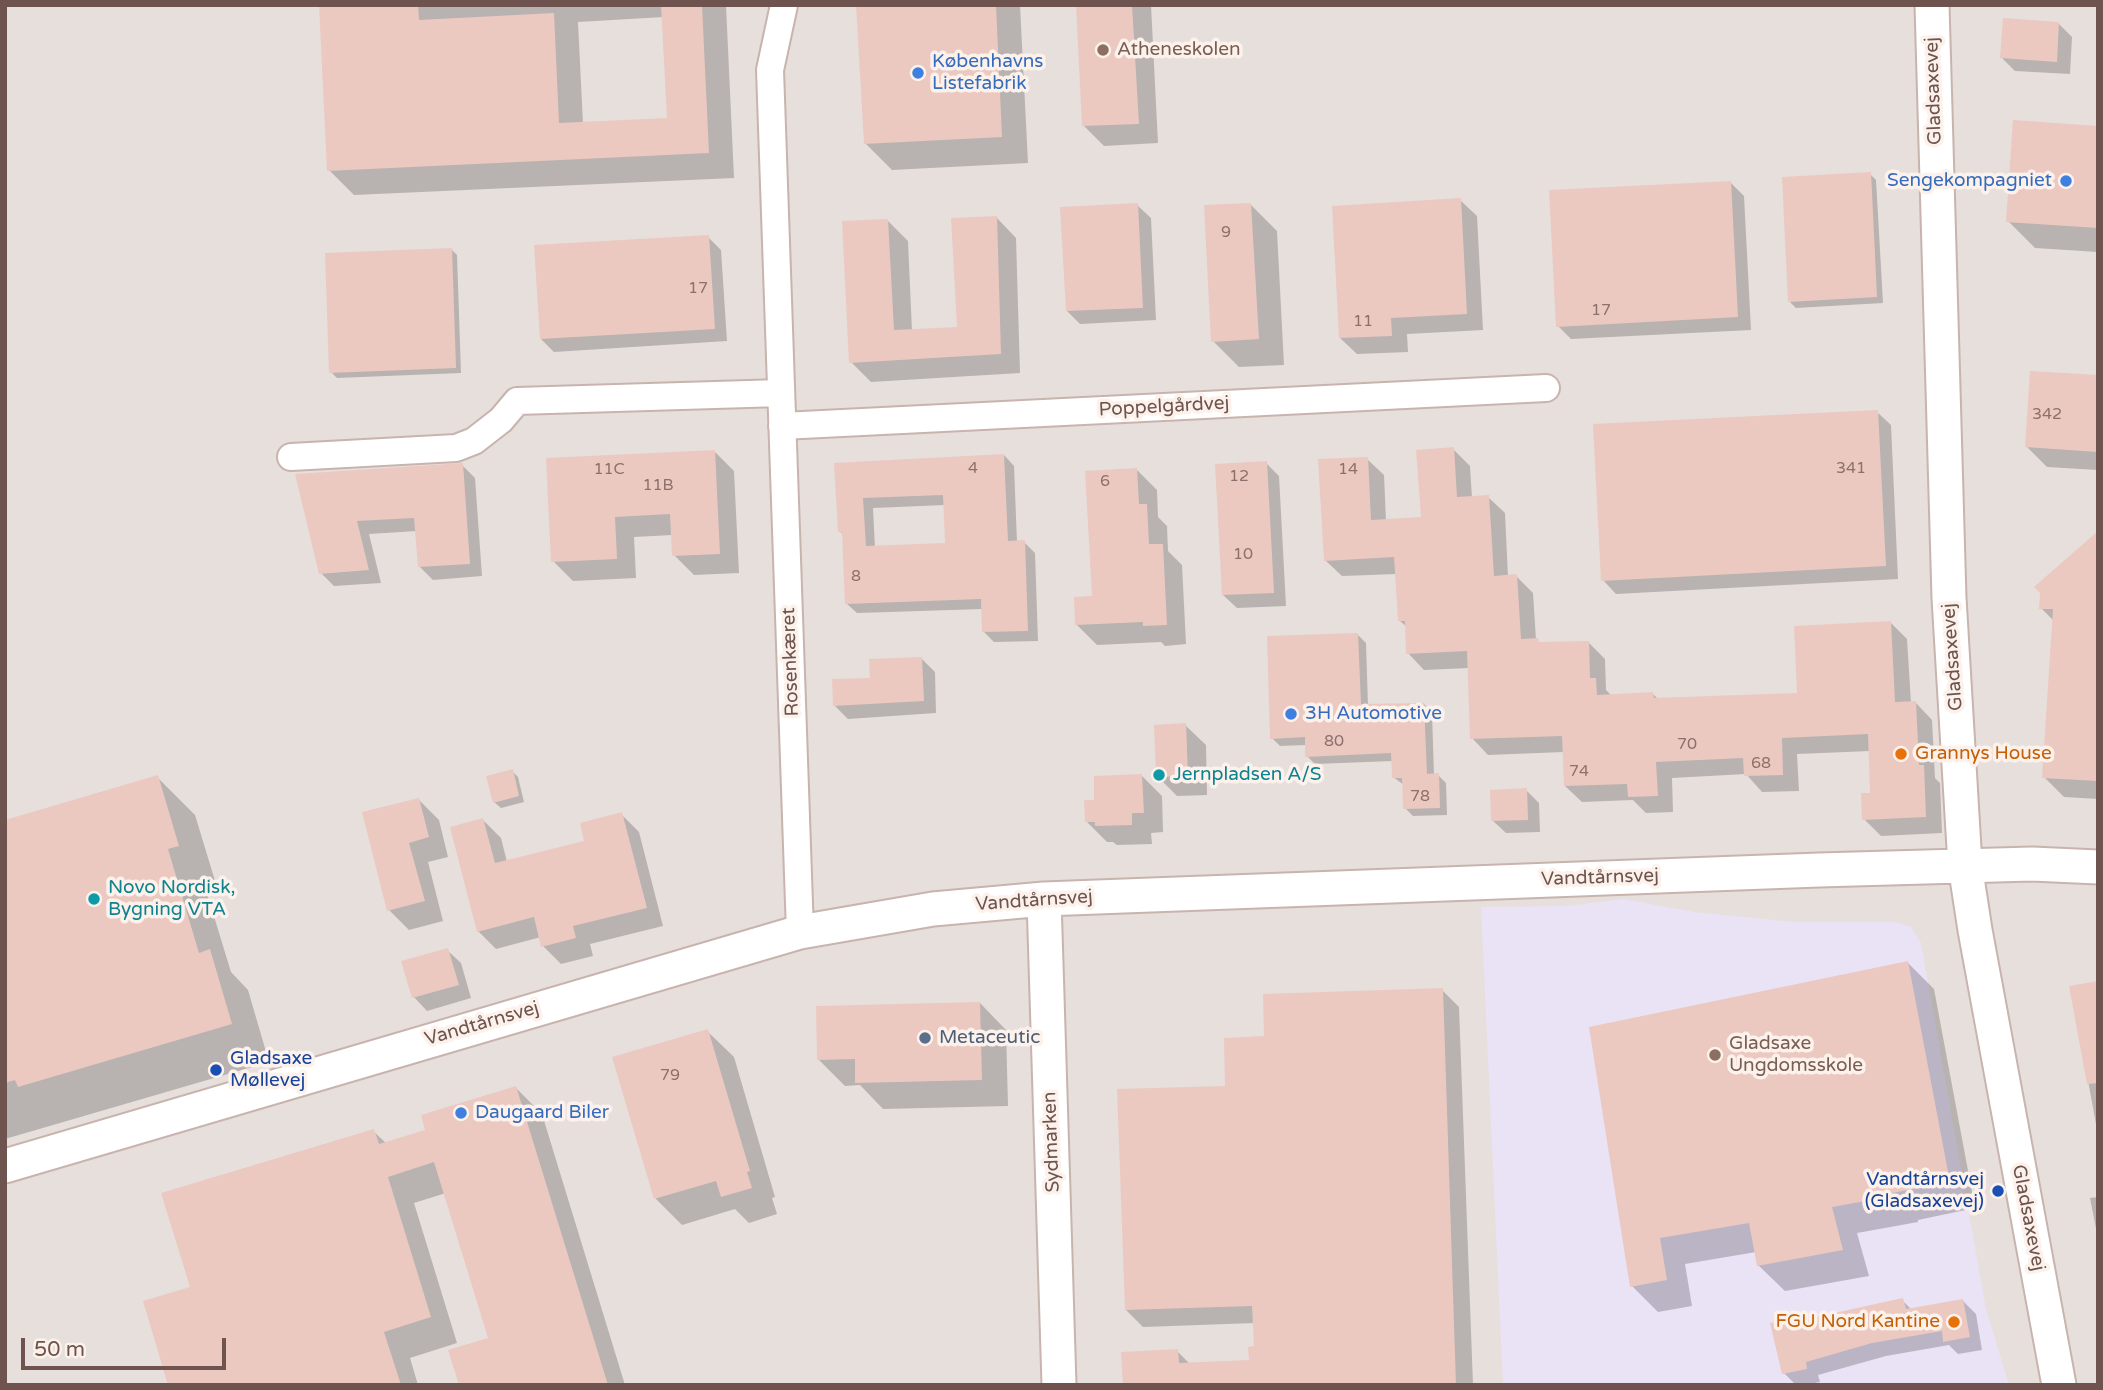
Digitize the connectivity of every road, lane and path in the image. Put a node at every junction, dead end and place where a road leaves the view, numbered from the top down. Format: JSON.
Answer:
{"nodes":[{"id":1,"x":784,"y":5,"type":"edge"},
{"id":2,"x":1932,"y":5,"type":"edge"},
{"id":3,"x":1546,"y":388,"type":"dead end"},
{"id":4,"x":781,"y":393,"type":"junction"},
{"id":5,"x":782,"y":426,"type":"junction"},
{"id":6,"x":291,"y":457,"type":"dead end"},
{"id":7,"x":1965,"y":865,"type":"junction"},
{"id":8,"x":2098,"y":867,"type":"edge"},
{"id":9,"x":1044,"y":899,"type":"junction"},
{"id":10,"x":800,"y":932,"type":"junction"},
{"id":11,"x":5,"y":1166,"type":"edge"},
{"id":12,"x":1059,"y":1385,"type":"edge"},
{"id":13,"x":2059,"y":1385,"type":"edge"}],
"edges":[{"from":1,"to":4,"type":"street","name":"Rosenkæret"},
{"from":2,"to":7,"type":"street","name":"Gladsaxevej"},
{"from":3,"to":5,"type":"street","name":"Poppelgårdvej"},
{"from":4,"to":5,"type":"street","name":"Rosenkæret"},
{"from":4,"to":6,"type":"street"},
{"from":5,"to":10,"type":"street","name":"Rosenkæret"},
{"from":7,"to":8,"type":"street","name":"Vandtårnsvej"},
{"from":7,"to":9,"type":"street","name":"Vandtårnsvej"},
{"from":7,"to":13,"type":"street","name":"Gladsaxevej"},
{"from":9,"to":10,"type":"street","name":"Vandtårnsvej"},
{"from":9,"to":12,"type":"street","name":"Sydmarken"},
{"from":10,"to":11,"type":"street","name":"Vandtårnsvej"}]}
